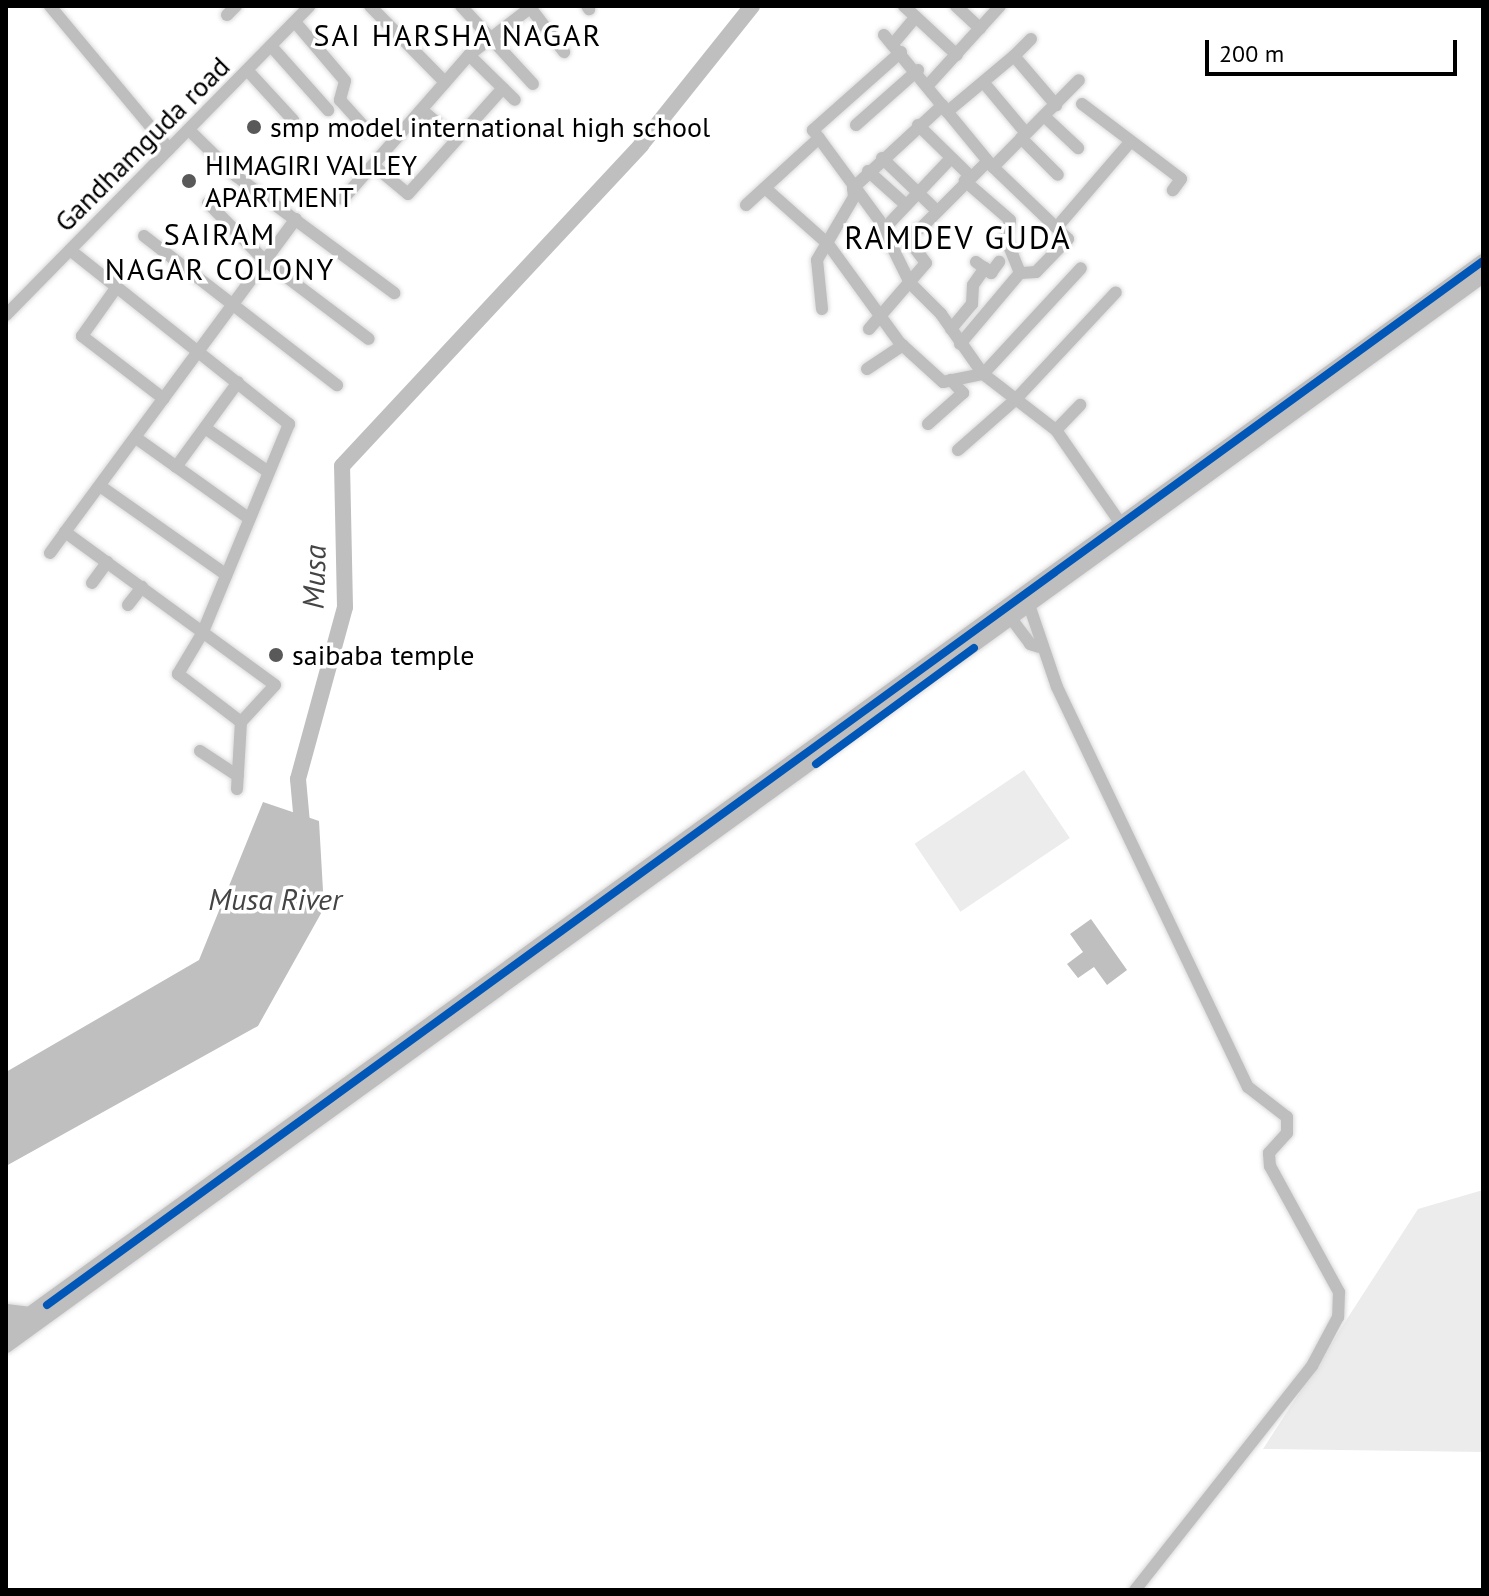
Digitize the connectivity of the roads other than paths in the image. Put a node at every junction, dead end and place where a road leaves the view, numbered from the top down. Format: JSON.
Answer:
{"nodes":[{"id":1,"x":50,"y":6,"type":"edge"},
{"id":2,"x":310,"y":6,"type":"edge"},
{"id":3,"x":370,"y":6,"type":"edge"},
{"id":4,"x":461,"y":6,"type":"edge"},
{"id":5,"x":904,"y":6,"type":"edge"},
{"id":6,"x":956,"y":6,"type":"edge"},
{"id":7,"x":1000,"y":6,"type":"edge"},
{"id":8,"x":530,"y":7,"type":"edge"},
{"id":9,"x":916,"y":17,"type":"junction"},
{"id":10,"x":295,"y":22,"type":"junction"},
{"id":11,"x":980,"y":28,"type":"junction"},
{"id":12,"x":491,"y":36,"type":"junction"},
{"id":13,"x":1031,"y":39,"type":"dead end"},
{"id":14,"x":892,"y":44,"type":"junction"},
{"id":15,"x":271,"y":46,"type":"junction"},
{"id":16,"x":564,"y":52,"type":"dead end"},
{"id":17,"x":469,"y":55,"type":"junction"},
{"id":18,"x":957,"y":55,"type":"junction"},
{"id":19,"x":1014,"y":56,"type":"junction"},
{"id":20,"x":918,"y":70,"type":"junction"},
{"id":21,"x":248,"y":71,"type":"junction"},
{"id":22,"x":1079,"y":80,"type":"dead end"},
{"id":23,"x":445,"y":82,"type":"junction"},
{"id":24,"x":930,"y":83,"type":"junction"},
{"id":25,"x":984,"y":83,"type":"junction"},
{"id":26,"x":533,"y":84,"type":"dead end"},
{"id":27,"x":503,"y":88,"type":"junction"},
{"id":28,"x":515,"y":100,"type":"dead end"},
{"id":29,"x":1082,"y":104,"type":"dead end"},
{"id":30,"x":1056,"y":105,"type":"junction"},
{"id":31,"x":945,"y":109,"type":"junction"},
{"id":32,"x":328,"y":110,"type":"dead end"},
{"id":33,"x":422,"y":110,"type":"junction"},
{"id":34,"x":1044,"y":116,"type":"junction"},
{"id":35,"x":293,"y":120,"type":"dead end"},
{"id":36,"x":856,"y":125,"type":"dead end"},
{"id":37,"x":918,"y":125,"type":"junction"},
{"id":38,"x":190,"y":131,"type":"junction"},
{"id":39,"x":368,"y":131,"type":"dead end"},
{"id":40,"x":1023,"y":136,"type":"junction"},
{"id":41,"x":819,"y":138,"type":"junction"},
{"id":42,"x":456,"y":139,"type":"junction"},
{"id":43,"x":1131,"y":141,"type":"junction"},
{"id":44,"x":1078,"y":148,"type":"dead end"},
{"id":45,"x":169,"y":149,"type":"junction"},
{"id":46,"x":882,"y":158,"type":"junction"},
{"id":47,"x":951,"y":158,"type":"junction"},
{"id":48,"x":990,"y":164,"type":"junction"},
{"id":49,"x":373,"y":165,"type":"junction"},
{"id":50,"x":868,"y":171,"type":"junction"},
{"id":51,"x":1058,"y":175,"type":"dead end"},
{"id":52,"x":968,"y":178,"type":"junction"},
{"id":53,"x":765,"y":188,"type":"junction"},
{"id":54,"x":853,"y":188,"type":"junction"},
{"id":55,"x":1173,"y":190,"type":"dead end"},
{"id":56,"x":918,"y":194,"type":"junction"},
{"id":57,"x":343,"y":199,"type":"dead end"},
{"id":58,"x":208,"y":203,"type":"dead end"},
{"id":59,"x":746,"y":205,"type":"dead end"},
{"id":60,"x":904,"y":207,"type":"junction"},
{"id":61,"x":936,"y":210,"type":"junction"},
{"id":62,"x":296,"y":219,"type":"junction"},
{"id":63,"x":922,"y":227,"type":"junction"},
{"id":64,"x":1057,"y":227,"type":"junction"},
{"id":65,"x":883,"y":230,"type":"junction"},
{"id":66,"x":144,"y":236,"type":"dead end"},
{"id":67,"x":908,"y":239,"type":"junction"},
{"id":68,"x":828,"y":244,"type":"junction"},
{"id":69,"x":889,"y":246,"type":"junction"},
{"id":70,"x":70,"y":250,"type":"junction"},
{"id":71,"x":264,"y":260,"type":"junction"},
{"id":72,"x":1483,"y":261,"type":"edge"},
{"id":73,"x":999,"y":262,"type":"dead end"},
{"id":74,"x":1081,"y":268,"type":"dead end"},
{"id":75,"x":1020,"y":273,"type":"junction"},
{"id":76,"x":1483,"y":276,"type":"edge"},
{"id":77,"x":910,"y":283,"type":"junction"},
{"id":78,"x":116,"y":288,"type":"junction"},
{"id":79,"x":1116,"y":292,"type":"dead end"},
{"id":80,"x":394,"y":293,"type":"dead end"},
{"id":81,"x":970,"y":306,"type":"junction"},
{"id":82,"x":232,"y":307,"type":"junction"},
{"id":83,"x":822,"y":309,"type":"dead end"},
{"id":84,"x":6,"y":315,"type":"edge"},
{"id":85,"x":880,"y":316,"type":"junction"},
{"id":86,"x":983,"y":318,"type":"junction"},
{"id":87,"x":869,"y":329,"type":"dead end"},
{"id":88,"x":951,"y":329,"type":"junction"},
{"id":89,"x":369,"y":339,"type":"dead end"},
{"id":90,"x":960,"y":344,"type":"junction"},
{"id":91,"x":903,"y":345,"type":"junction"},
{"id":92,"x":198,"y":352,"type":"junction"},
{"id":93,"x":867,"y":369,"type":"dead end"},
{"id":94,"x":983,"y":374,"type":"junction"},
{"id":95,"x":951,"y":380,"type":"junction"},
{"id":96,"x":238,"y":382,"type":"junction"},
{"id":97,"x":337,"y":385,"type":"dead end"},
{"id":98,"x":164,"y":399,"type":"junction"},
{"id":99,"x":1016,"y":399,"type":"junction"},
{"id":100,"x":1080,"y":405,"type":"dead end"},
{"id":101,"x":928,"y":424,"type":"dead end"},
{"id":102,"x":205,"y":428,"type":"junction"},
{"id":103,"x":1056,"y":430,"type":"junction"},
{"id":104,"x":136,"y":438,"type":"junction"},
{"id":105,"x":958,"y":450,"type":"dead end"},
{"id":106,"x":176,"y":467,"type":"junction"},
{"id":107,"x":267,"y":471,"type":"junction"},
{"id":108,"x":100,"y":486,"type":"junction"},
{"id":109,"x":247,"y":517,"type":"junction"},
{"id":110,"x":65,"y":532,"type":"junction"},
{"id":111,"x":1126,"y":532,"type":"junction"},
{"id":112,"x":50,"y":553,"type":"dead end"},
{"id":113,"x":107,"y":562,"type":"junction"},
{"id":114,"x":225,"y":574,"type":"junction"},
{"id":115,"x":92,"y":583,"type":"dead end"},
{"id":116,"x":142,"y":587,"type":"junction"},
{"id":117,"x":1028,"y":602,"type":"junction"},
{"id":118,"x":128,"y":605,"type":"dead end"},
{"id":119,"x":1008,"y":615,"type":"junction"},
{"id":120,"x":203,"y":632,"type":"junction"},
{"id":121,"x":1039,"y":647,"type":"junction"},
{"id":122,"x":241,"y":722,"type":"junction"},
{"id":123,"x":200,"y":751,"type":"dead end"},
{"id":124,"x":6,"y":1313,"type":"edge"},
{"id":125,"x":30,"y":1316,"type":"junction"},
{"id":126,"x":6,"y":1331,"type":"edge"},
{"id":127,"x":6,"y":1346,"type":"edge"},
{"id":128,"x":1135,"y":1590,"type":"edge"}],
"edges":[{"from":1,"to":45,"type":"street"},
{"from":2,"to":10,"type":"street","name":"Gandhamguda road"},
{"from":3,"to":23,"type":"street"},
{"from":4,"to":12,"type":"street"},
{"from":5,"to":9,"type":"street"},
{"from":6,"to":11,"type":"street"},
{"from":7,"to":11,"type":"street"},
{"from":8,"to":12,"type":"street"},
{"from":8,"to":16,"type":"street"},
{"from":9,"to":14,"type":"street"},
{"from":9,"to":18,"type":"street"},
{"from":10,"to":15,"type":"street","name":"Gandhamguda road"},
{"from":10,"to":39,"type":"street"},
{"from":11,"to":18,"type":"street"},
{"from":12,"to":17,"type":"street"},
{"from":12,"to":26,"type":"street"},
{"from":13,"to":19,"type":"street"},
{"from":14,"to":20,"type":"street"},
{"from":14,"to":41,"type":"street"},
{"from":15,"to":21,"type":"street","name":"Gandhamguda road"},
{"from":15,"to":32,"type":"street"},
{"from":17,"to":23,"type":"street"},
{"from":17,"to":27,"type":"street"},
{"from":18,"to":24,"type":"street"},
{"from":19,"to":25,"type":"street"},
{"from":19,"to":30,"type":"street"},
{"from":20,"to":24,"type":"street"},
{"from":20,"to":36,"type":"street"},
{"from":21,"to":35,"type":"street"},
{"from":21,"to":38,"type":"street","name":"Gandhamguda road"},
{"from":22,"to":30,"type":"street"},
{"from":23,"to":33,"type":"street"},
{"from":24,"to":31,"type":"street"},
{"from":25,"to":31,"type":"street"},
{"from":25,"to":40,"type":"street"},
{"from":27,"to":28,"type":"street"},
{"from":27,"to":42,"type":"street"},
{"from":29,"to":43,"type":"street"},
{"from":30,"to":34,"type":"street"},
{"from":31,"to":37,"type":"street"},
{"from":31,"to":48,"type":"street"},
{"from":33,"to":42,"type":"street"},
{"from":33,"to":49,"type":"street"},
{"from":34,"to":40,"type":"street"},
{"from":34,"to":44,"type":"street"},
{"from":37,"to":46,"type":"street"},
{"from":37,"to":47,"type":"street"},
{"from":38,"to":45,"type":"street","name":"Gandhamguda road"},
{"from":38,"to":62,"type":"street"},
{"from":40,"to":48,"type":"street"},
{"from":40,"to":51,"type":"street"},
{"from":41,"to":53,"type":"street"},
{"from":41,"to":54,"type":"street"},
{"from":42,"to":49,"type":"street"},
{"from":43,"to":55,"type":"street"},
{"from":43,"to":64,"type":"street"},
{"from":45,"to":70,"type":"street","name":"Gandhamguda road"},
{"from":46,"to":50,"type":"street"},
{"from":46,"to":56,"type":"street"},
{"from":47,"to":52,"type":"street"},
{"from":47,"to":56,"type":"street"},
{"from":48,"to":52,"type":"street"},
{"from":48,"to":64,"type":"street"},
{"from":49,"to":57,"type":"street"},
{"from":50,"to":54,"type":"street"},
{"from":50,"to":60,"type":"street"},
{"from":52,"to":61,"type":"street"},
{"from":52,"to":75,"type":"street"},
{"from":53,"to":59,"type":"street"},
{"from":53,"to":68,"type":"street"},
{"from":54,"to":65,"type":"street"},
{"from":54,"to":68,"type":"street"},
{"from":56,"to":60,"type":"street"},
{"from":56,"to":61,"type":"street"},
{"from":58,"to":71,"type":"street"},
{"from":60,"to":63,"type":"street"},
{"from":60,"to":65,"type":"street"},
{"from":61,"to":63,"type":"street"},
{"from":62,"to":71,"type":"street"},
{"from":62,"to":80,"type":"street"},
{"from":63,"to":67,"type":"street"},
{"from":64,"to":75,"type":"street"},
{"from":65,"to":69,"type":"street"},
{"from":66,"to":82,"type":"street"},
{"from":67,"to":69,"type":"street"},
{"from":67,"to":77,"type":"street"},
{"from":68,"to":83,"type":"street"},
{"from":68,"to":85,"type":"street"},
{"from":69,"to":77,"type":"street"},
{"from":70,"to":78,"type":"street"},
{"from":70,"to":84,"type":"street","name":"Gandhamguda road"},
{"from":71,"to":82,"type":"street"},
{"from":71,"to":89,"type":"street"},
{"from":72,"to":111,"type":"main road"},
{"from":73,"to":81,"type":"street"},
{"from":74,"to":94,"type":"street"},
{"from":75,"to":86,"type":"street"},
{"from":76,"to":111,"type":"main road"},
{"from":77,"to":85,"type":"street"},
{"from":77,"to":88,"type":"street"},
{"from":78,"to":92,"type":"street"},
{"from":78,"to":98,"type":"street"},
{"from":79,"to":99,"type":"street"},
{"from":81,"to":86,"type":"street"},
{"from":81,"to":88,"type":"street"},
{"from":82,"to":92,"type":"street"},
{"from":82,"to":97,"type":"street"},
{"from":85,"to":87,"type":"street"},
{"from":85,"to":91,"type":"street"},
{"from":86,"to":90,"type":"street"},
{"from":88,"to":90,"type":"street"},
{"from":90,"to":94,"type":"street"},
{"from":91,"to":93,"type":"street"},
{"from":91,"to":95,"type":"street"},
{"from":92,"to":96,"type":"street"},
{"from":92,"to":98,"type":"street"},
{"from":94,"to":95,"type":"street"},
{"from":94,"to":99,"type":"street"},
{"from":95,"to":101,"type":"street"},
{"from":96,"to":102,"type":"street"},
{"from":96,"to":107,"type":"street"},
{"from":98,"to":104,"type":"street"},
{"from":99,"to":103,"type":"street"},
{"from":99,"to":105,"type":"street"},
{"from":100,"to":103,"type":"street"},
{"from":102,"to":106,"type":"street"},
{"from":102,"to":107,"type":"street"},
{"from":103,"to":111,"type":"street"},
{"from":104,"to":106,"type":"street"},
{"from":104,"to":108,"type":"street"},
{"from":106,"to":109,"type":"street"},
{"from":107,"to":109,"type":"street"},
{"from":108,"to":110,"type":"street"},
{"from":108,"to":114,"type":"street"},
{"from":109,"to":114,"type":"street"},
{"from":110,"to":112,"type":"street"},
{"from":110,"to":113,"type":"street"},
{"from":111,"to":117,"type":"main road"},
{"from":113,"to":115,"type":"street"},
{"from":113,"to":116,"type":"street"},
{"from":114,"to":120,"type":"street"},
{"from":116,"to":118,"type":"street"},
{"from":116,"to":120,"type":"street"},
{"from":117,"to":119,"type":"main road"},
{"from":117,"to":121,"type":"street"},
{"from":119,"to":121,"type":"street"},
{"from":119,"to":125,"type":"main road"},
{"from":119,"to":127,"type":"main road"},
{"from":120,"to":122,"type":"street"},
{"from":120,"to":122,"type":"street"},
{"from":121,"to":128,"type":"street"},
{"from":122,"to":123,"type":"street"},
{"from":124,"to":125,"type":"highway"},
{"from":125,"to":126,"type":"main road"}]}
